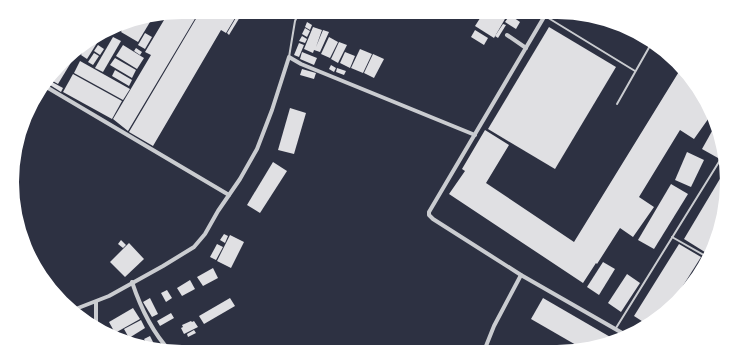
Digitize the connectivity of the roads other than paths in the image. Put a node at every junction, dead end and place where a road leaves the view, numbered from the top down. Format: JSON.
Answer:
{"nodes":[{"id":1,"x":296,"y":19,"type":"edge"},
{"id":2,"x":543,"y":19,"type":"edge"},
{"id":3,"x":554,"y":19,"type":"edge"},
{"id":4,"x":507,"y":35,"type":"dead end"},
{"id":5,"x":649,"y":47,"type":"edge"},
{"id":6,"x":526,"y":48,"type":"junction"},
{"id":7,"x":289,"y":57,"type":"junction"},
{"id":8,"x":635,"y":71,"type":"junction"},
{"id":9,"x":48,"y":88,"type":"edge"},
{"id":10,"x":617,"y":104,"type":"dead end"},
{"id":11,"x":475,"y":135,"type":"junction"},
{"id":12,"x":719,"y":162,"type":"edge"},
{"id":13,"x":229,"y":195,"type":"junction"},
{"id":14,"x":672,"y":237,"type":"junction"},
{"id":15,"x":703,"y":254,"type":"edge"},
{"id":16,"x":521,"y":275,"type":"junction"},
{"id":17,"x":132,"y":282,"type":"junction"},
{"id":18,"x":96,"y":302,"type":"junction"},
{"id":19,"x":79,"y":308,"type":"edge"},
{"id":20,"x":96,"y":321,"type":"edge"},
{"id":21,"x":616,"y":328,"type":"junction"},
{"id":22,"x":621,"y":332,"type":"edge"},
{"id":23,"x":164,"y":344,"type":"edge"},
{"id":24,"x":486,"y":345,"type":"edge"}],
"edges":[{"from":1,"to":7,"type":"lane"},
{"from":2,"to":6,"type":"street"},
{"from":3,"to":8,"type":"lane"},
{"from":4,"to":6,"type":"street"},
{"from":5,"to":8,"type":"lane"},
{"from":6,"to":11,"type":"street"},
{"from":7,"to":11,"type":"street"},
{"from":7,"to":13,"type":"street"},
{"from":8,"to":10,"type":"lane"},
{"from":9,"to":13,"type":"street"},
{"from":11,"to":16,"type":"street"},
{"from":12,"to":14,"type":"lane"},
{"from":13,"to":17,"type":"street"},
{"from":14,"to":15,"type":"lane"},
{"from":14,"to":21,"type":"lane"},
{"from":16,"to":21,"type":"street"},
{"from":16,"to":24,"type":"street"},
{"from":17,"to":18,"type":"street"},
{"from":17,"to":23,"type":"street"},
{"from":18,"to":19,"type":"street"},
{"from":18,"to":20,"type":"street"},
{"from":21,"to":22,"type":"street"}]}
